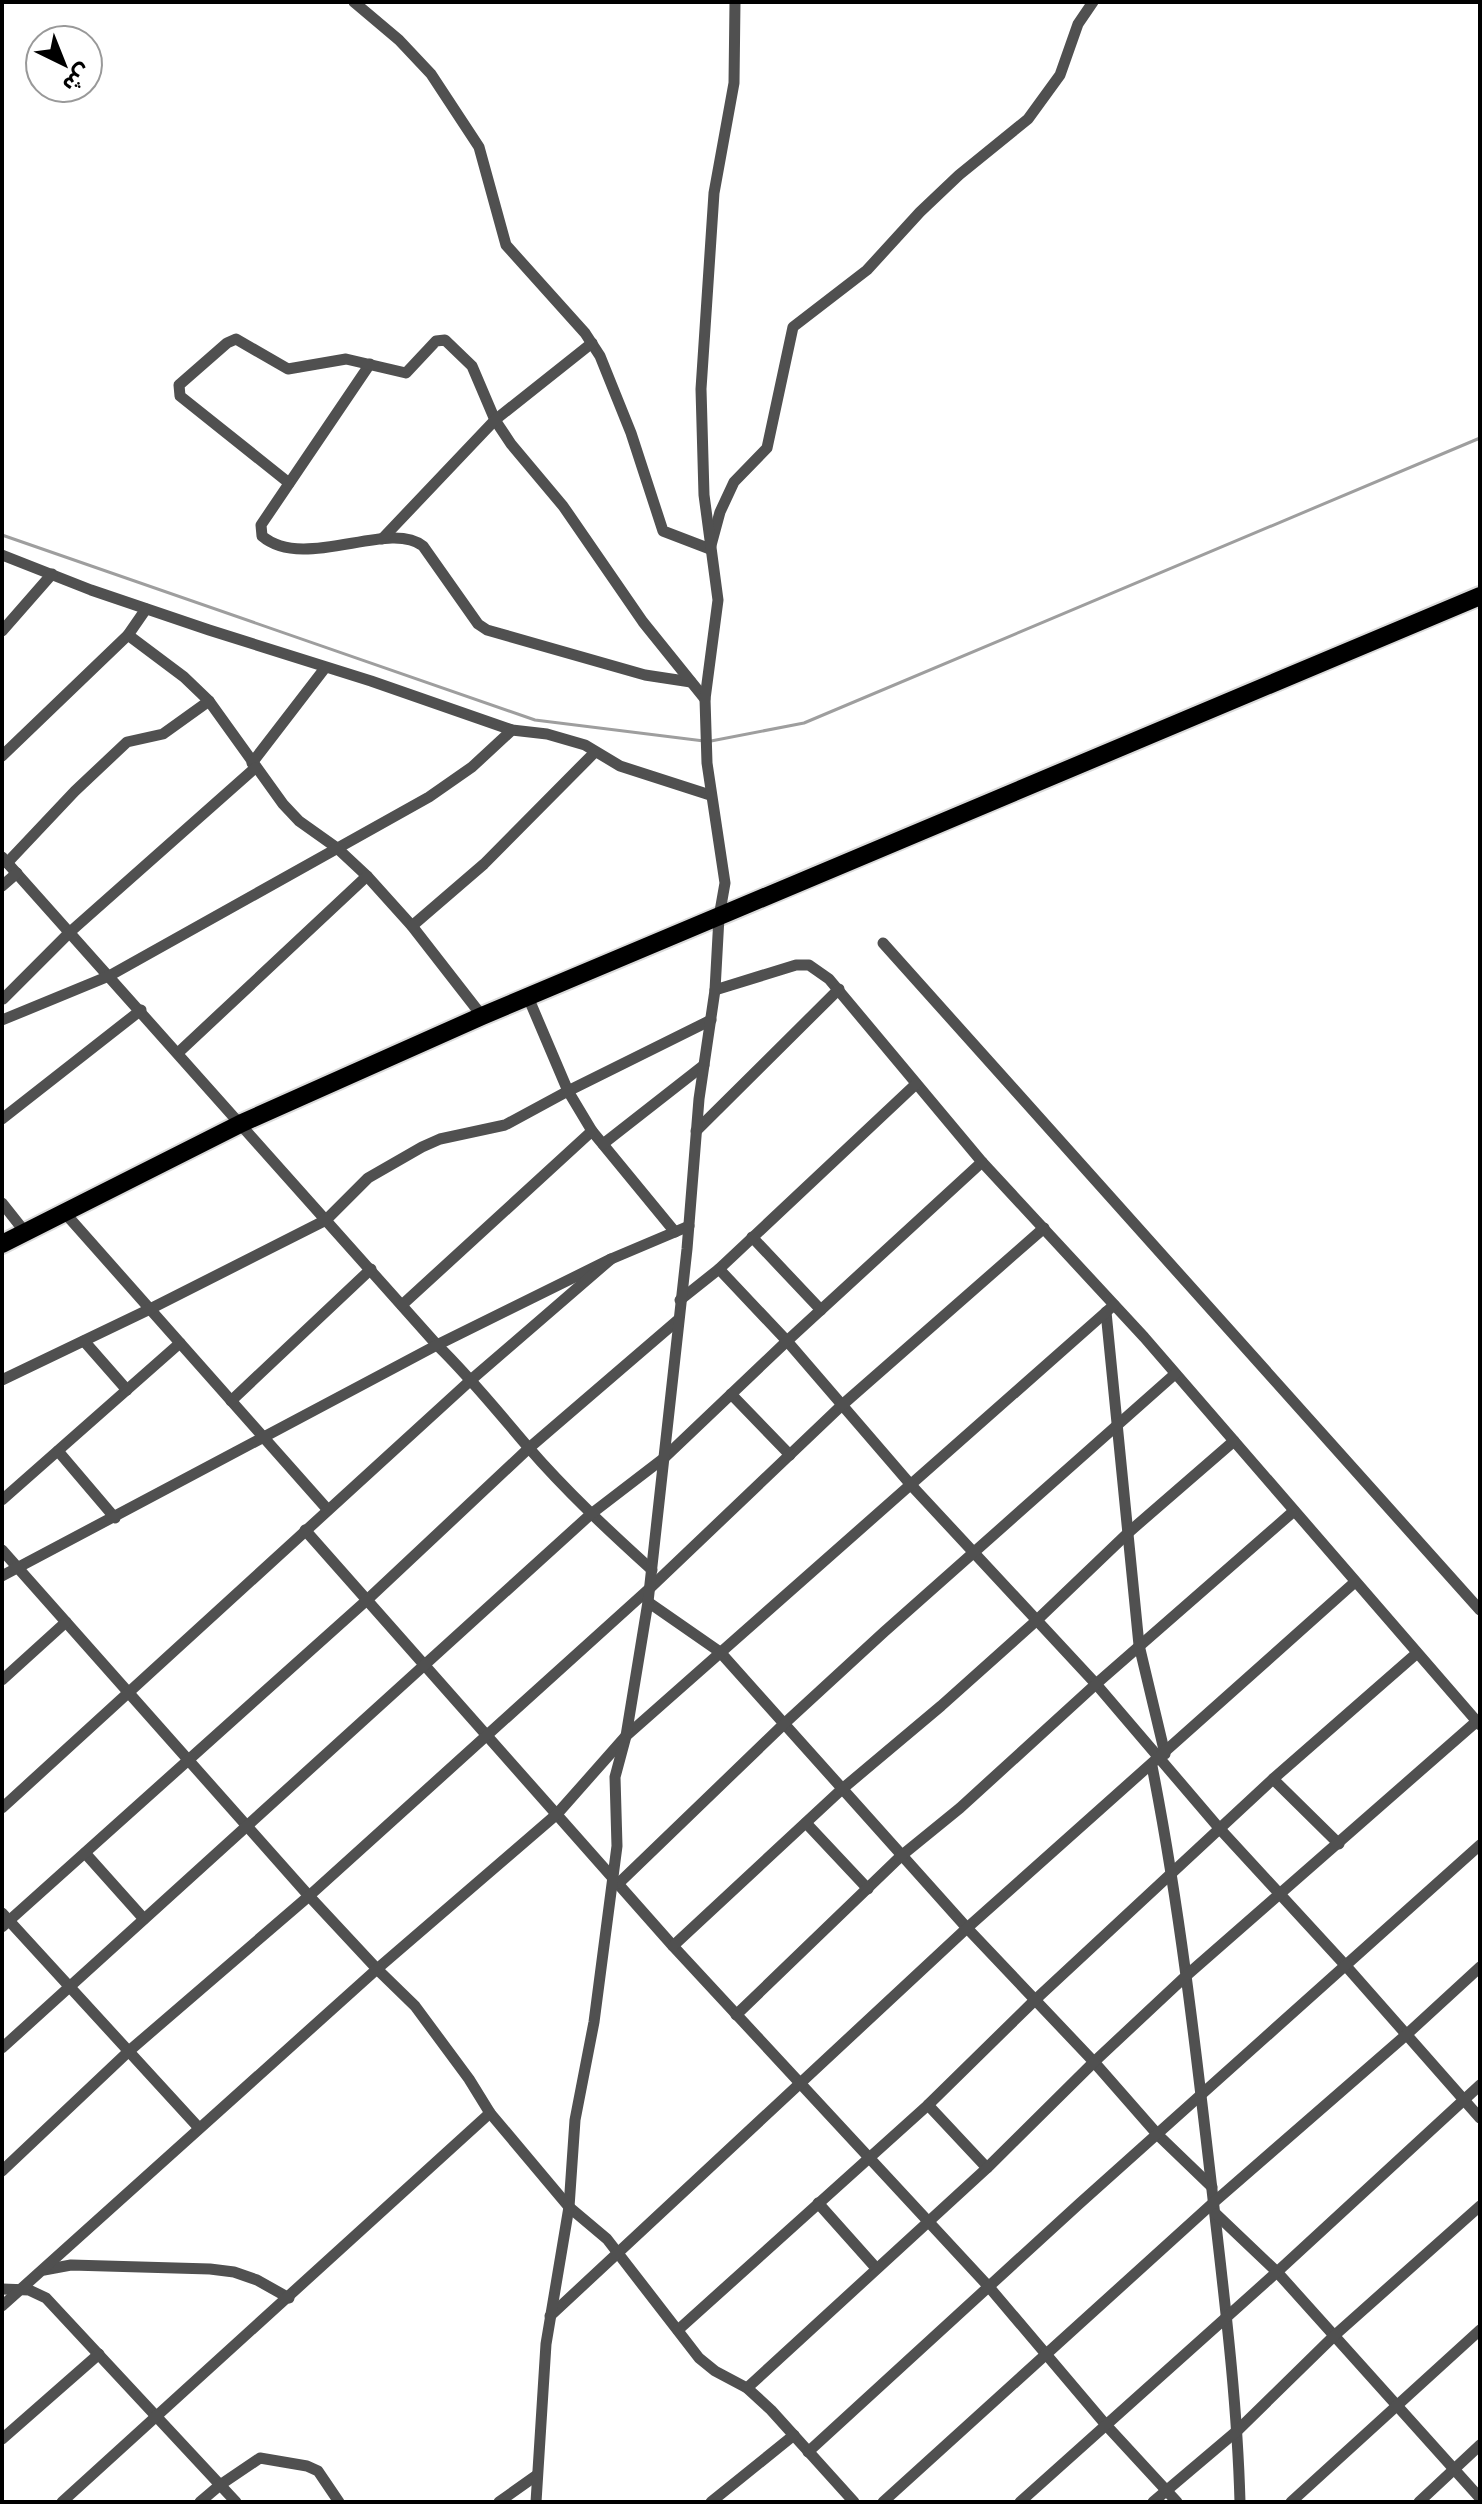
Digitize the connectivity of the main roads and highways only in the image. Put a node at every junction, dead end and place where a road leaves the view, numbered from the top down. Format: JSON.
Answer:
{"nodes":[{"id":1,"x":1480,"y":596,"type":"edge"},
{"id":2,"x":2,"y":1244,"type":"edge"}],
"edges":[{"from":1,"to":2,"type":"highway"}]}
